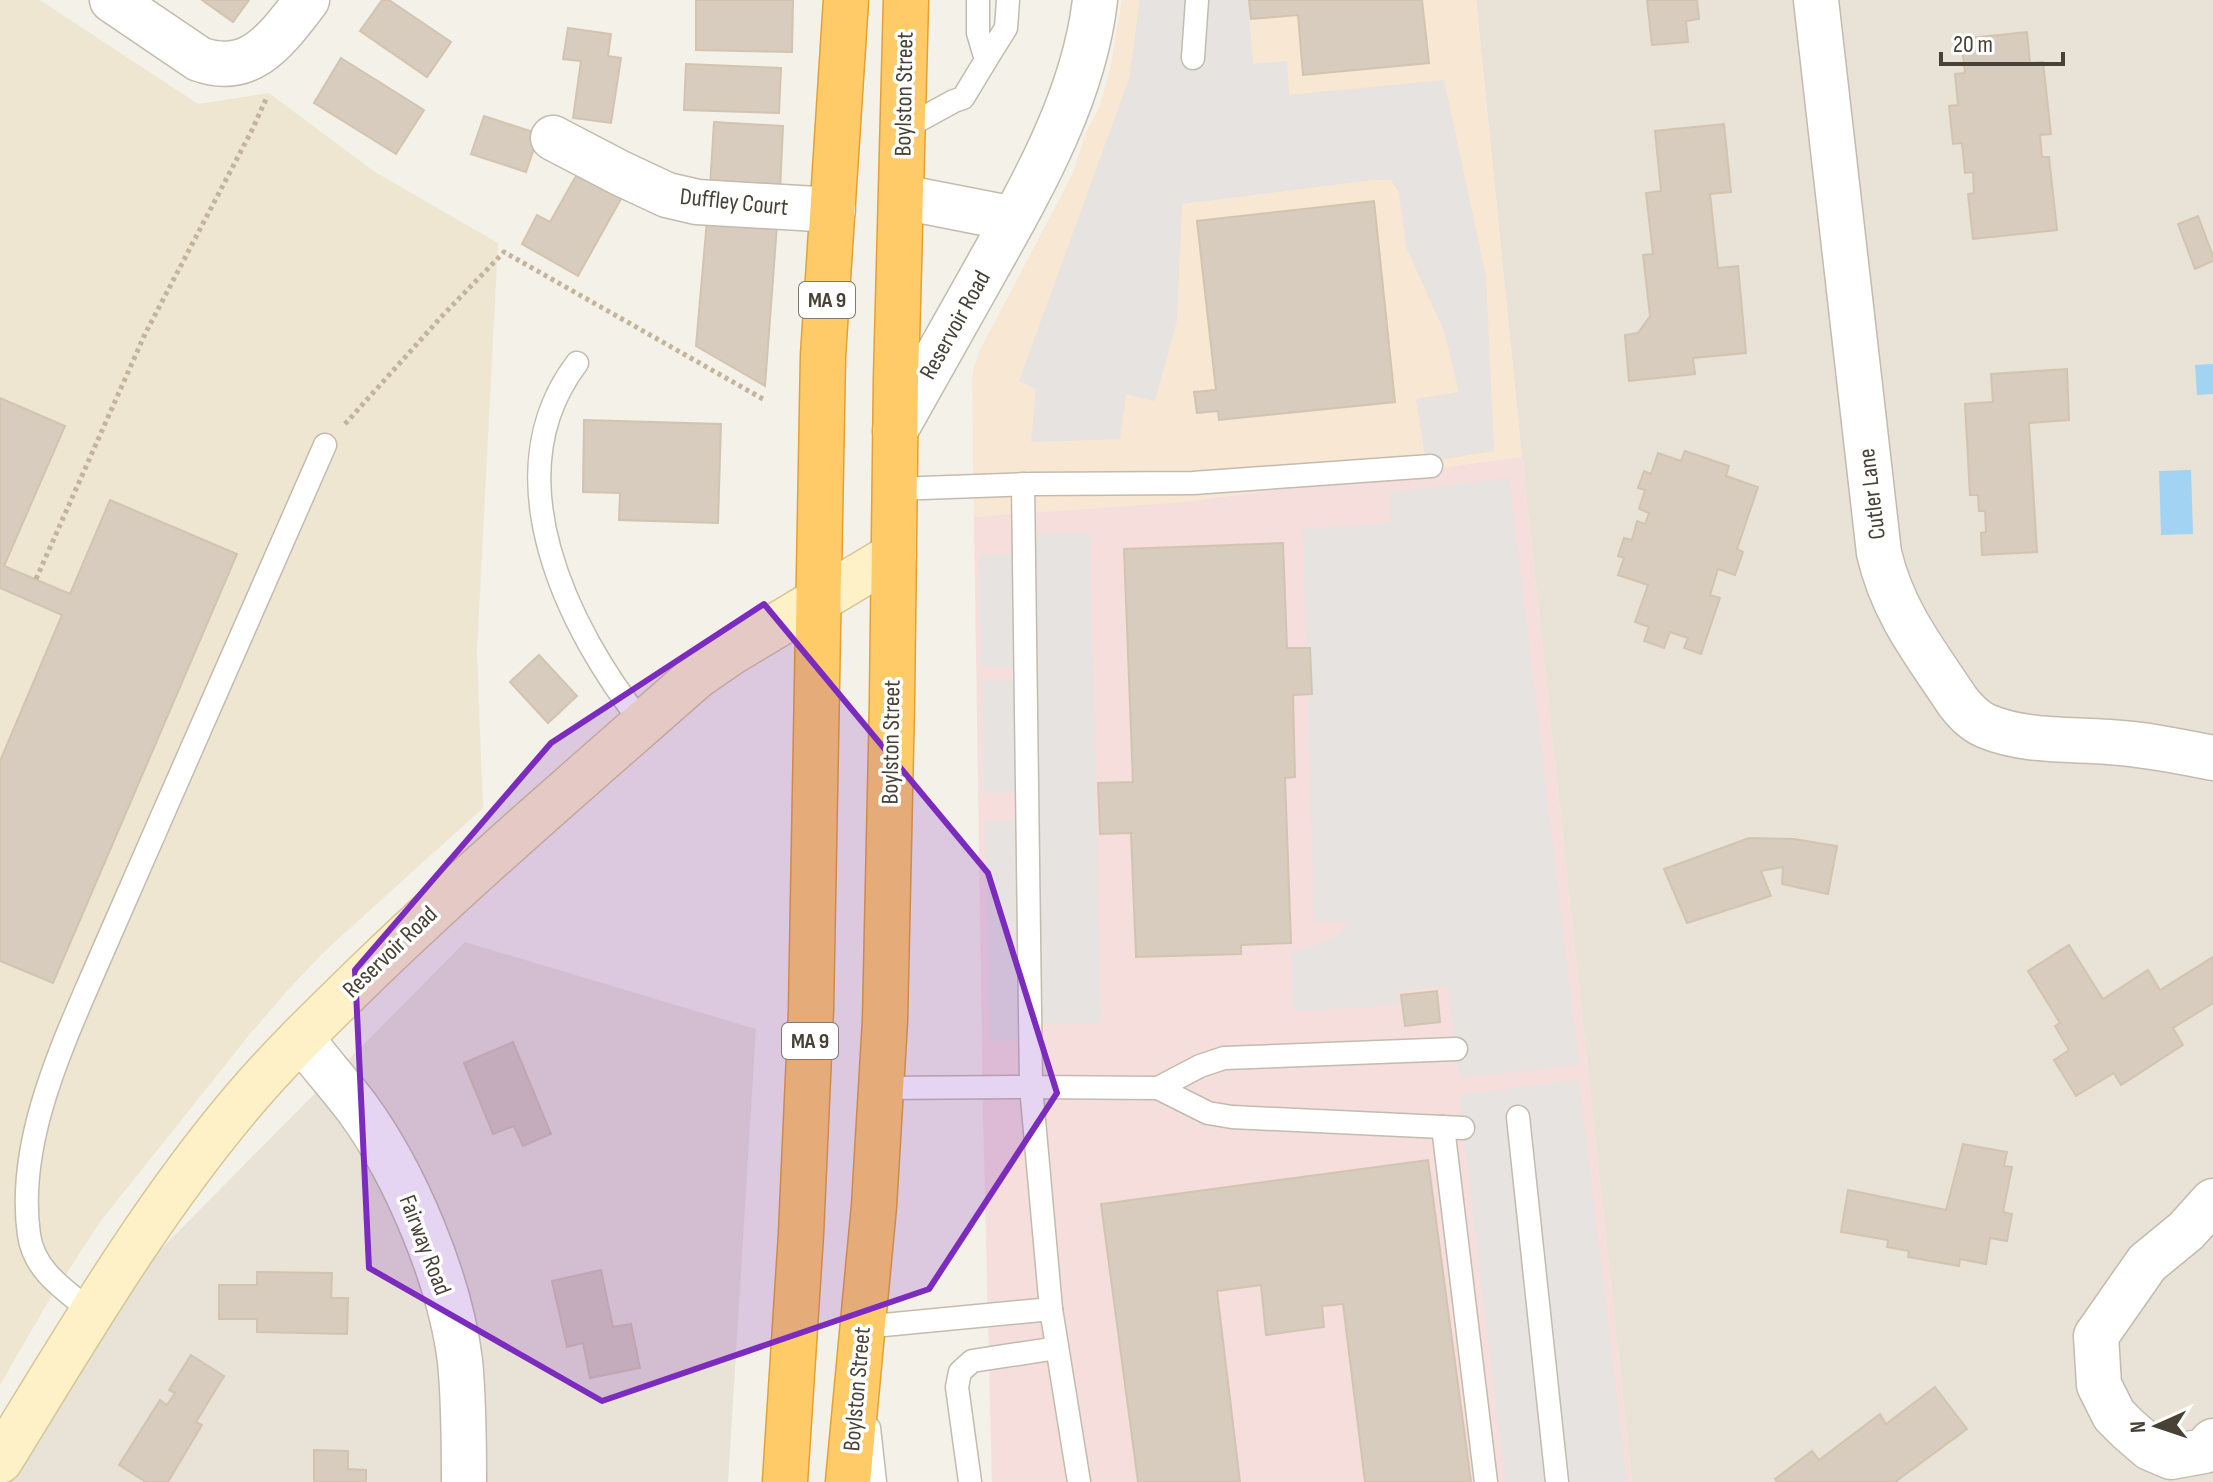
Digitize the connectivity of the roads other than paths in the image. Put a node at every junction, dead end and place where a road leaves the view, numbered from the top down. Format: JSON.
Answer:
{"nodes":[{"id":1,"x":112,"y":0,"type":"edge"},
{"id":2,"x":307,"y":0,"type":"edge"},
{"id":3,"x":846,"y":0,"type":"edge"},
{"id":4,"x":906,"y":0,"type":"edge"},
{"id":5,"x":978,"y":0,"type":"edge"},
{"id":6,"x":1008,"y":0,"type":"edge"},
{"id":7,"x":1095,"y":0,"type":"edge"},
{"id":8,"x":1197,"y":0,"type":"edge"},
{"id":9,"x":1816,"y":0,"type":"edge"},
{"id":10,"x":1193,"y":58,"type":"dead end"},
{"id":11,"x":986,"y":60,"type":"junction"},
{"id":12,"x":903,"y":129,"type":"junction"},
{"id":13,"x":553,"y":138,"type":"dead end"},
{"id":14,"x":902,"y":197,"type":"junction"},
{"id":15,"x":833,"y":210,"type":"junction"},
{"id":16,"x":1014,"y":219,"type":"junction"},
{"id":17,"x":577,"y":363,"type":"dead end"},
{"id":18,"x":895,"y":431,"type":"junction"},
{"id":19,"x":325,"y":445,"type":"road end"},
{"id":20,"x":1431,"y":466,"type":"dead end"},
{"id":21,"x":1023,"y":484,"type":"junction"},
{"id":22,"x":895,"y":489,"type":"junction"},
{"id":23,"x":894,"y":555,"type":"junction"},
{"id":24,"x":818,"y":600,"type":"junction"},
{"id":25,"x":643,"y":724,"type":"junction"},
{"id":26,"x":2213,"y":758,"type":"edge"},
{"id":27,"x":301,"y":1038,"type":"junction"},
{"id":28,"x":1456,"y":1049,"type":"dead end"},
{"id":29,"x":1031,"y":1087,"type":"junction"},
{"id":30,"x":881,"y":1088,"type":"junction"},
{"id":31,"x":1158,"y":1088,"type":"junction"},
{"id":32,"x":1518,"y":1117,"type":"dead end"},
{"id":33,"x":2210,"y":1219,"type":"edge"},
{"id":34,"x":1051,"y":1309,"type":"junction"},
{"id":35,"x":92,"y":1312,"type":"junction"},
{"id":36,"x":862,"y":1339,"type":"junction"},
{"id":37,"x":1057,"y":1348,"type":"junction"},
{"id":38,"x":2213,"y":1441,"type":"edge"},
{"id":39,"x":0,"y":1461,"type":"edge"},
{"id":40,"x":464,"y":1482,"type":"edge"},
{"id":41,"x":785,"y":1482,"type":"edge"},
{"id":42,"x":848,"y":1482,"type":"edge"},
{"id":43,"x":875,"y":1482,"type":"edge"},
{"id":44,"x":970,"y":1482,"type":"edge"},
{"id":45,"x":1079,"y":1482,"type":"edge"},
{"id":46,"x":1486,"y":1482,"type":"edge"},
{"id":47,"x":1557,"y":1482,"type":"edge"}],
"edges":[{"from":1,"to":2,"type":"street"},
{"from":3,"to":15,"type":"highway","number":"MA 9"},
{"from":4,"to":12,"type":"highway","name":"Boylston Street"},
{"from":5,"to":11,"type":"lane"},
{"from":6,"to":11,"type":"lane"},
{"from":7,"to":16,"type":"street","name":"Reservoir Road"},
{"from":8,"to":10,"type":"lane"},
{"from":9,"to":26,"type":"street","name":"Cutler Lane"},
{"from":11,"to":12,"type":"lane"},
{"from":12,"to":14,"type":"highway","name":"Boylston Street"},
{"from":13,"to":15,"type":"street","name":"Duffley Court"},
{"from":14,"to":16,"type":"street"},
{"from":14,"to":18,"type":"highway","name":"Boylston Street"},
{"from":15,"to":24,"type":"highway","number":"MA 9"},
{"from":16,"to":18,"type":"street","name":"Reservoir Road"},
{"from":17,"to":25,"type":"lane"},
{"from":18,"to":22,"type":"highway","name":"Boylston Street"},
{"from":19,"to":35,"type":"lane"},
{"from":20,"to":21,"type":"lane"},
{"from":21,"to":22,"type":"lane"},
{"from":21,"to":29,"type":"lane"},
{"from":22,"to":23,"type":"highway","name":"Boylston Street"},
{"from":23,"to":24,"type":"street","name":"Reservoir Road"},
{"from":23,"to":30,"type":"highway","name":"Boylston Street"},
{"from":24,"to":25,"type":"street","name":"Reservoir Road"},
{"from":24,"to":41,"type":"highway","number":"MA 9"},
{"from":25,"to":27,"type":"street","name":"Reservoir Road"},
{"from":27,"to":35,"type":"street","name":"Reservoir Road"},
{"from":27,"to":40,"type":"street","name":"Fairway Road"},
{"from":28,"to":31,"type":"lane"},
{"from":29,"to":30,"type":"lane"},
{"from":29,"to":31,"type":"lane"},
{"from":29,"to":34,"type":"lane"},
{"from":30,"to":36,"type":"highway","name":"Boylston Street"},
{"from":31,"to":46,"type":"lane"},
{"from":32,"to":47,"type":"lane"},
{"from":33,"to":38,"type":"street"},
{"from":34,"to":36,"type":"lane"},
{"from":34,"to":37,"type":"lane"},
{"from":35,"to":39,"type":"street","name":"Reservoir Road"},
{"from":36,"to":42,"type":"highway","name":"Boylston Street"},
{"from":36,"to":43,"type":"lane"},
{"from":37,"to":44,"type":"lane"},
{"from":37,"to":45,"type":"lane"}]}
